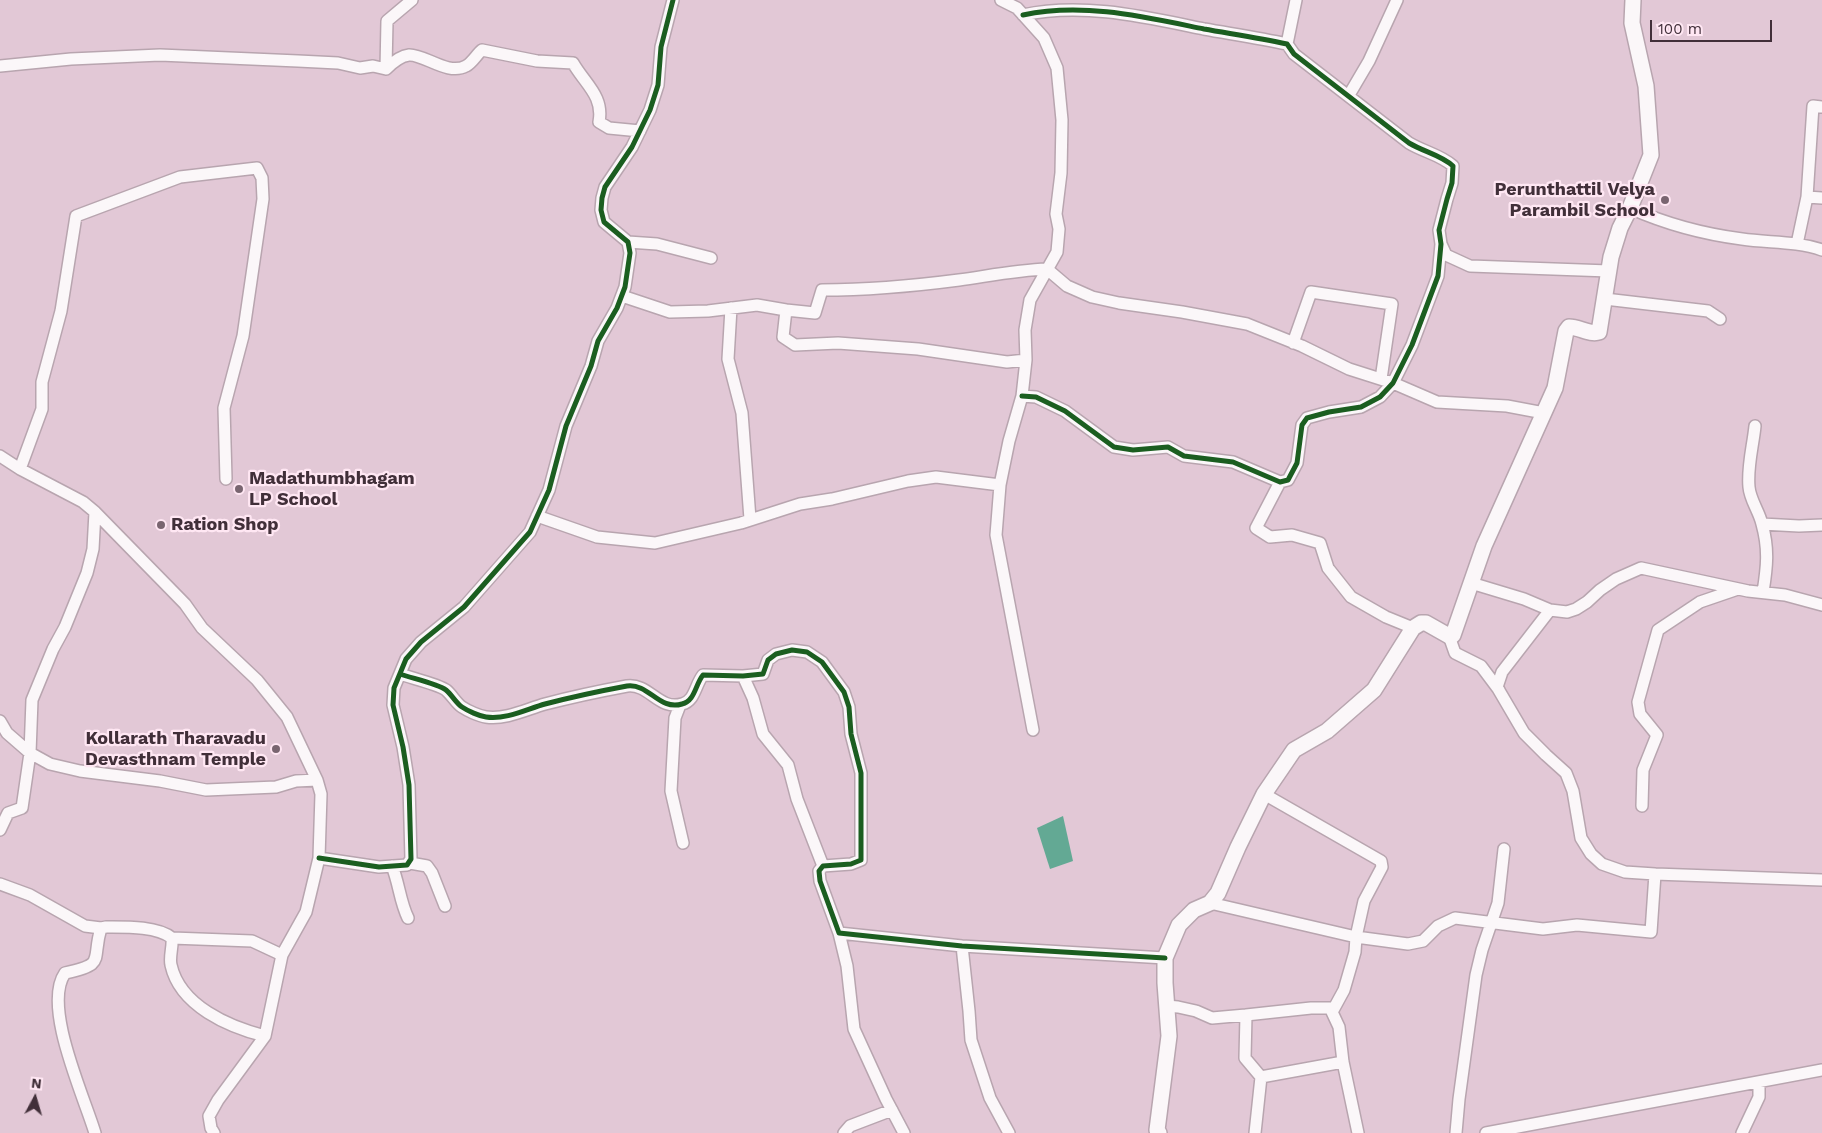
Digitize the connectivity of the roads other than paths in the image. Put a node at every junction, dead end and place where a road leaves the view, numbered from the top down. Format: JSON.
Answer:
{"nodes":[{"id":1,"x":412,"y":0,"type":"edge"},
{"id":2,"x":673,"y":0,"type":"edge"},
{"id":3,"x":1001,"y":0,"type":"edge"},
{"id":4,"x":1296,"y":0,"type":"edge"},
{"id":5,"x":1396,"y":0,"type":"edge"},
{"id":6,"x":1633,"y":0,"type":"edge"},
{"id":7,"x":1023,"y":15,"type":"junction"},
{"id":8,"x":1287,"y":44,"type":"junction"},
{"id":9,"x":0,"y":66,"type":"edge"},
{"id":10,"x":386,"y":69,"type":"junction"},
{"id":11,"x":1349,"y":95,"type":"junction"},
{"id":12,"x":1819,"y":105,"type":"edge"},
{"id":13,"x":640,"y":131,"type":"junction"},
{"id":14,"x":1807,"y":196,"type":"junction"},
{"id":15,"x":1822,"y":198,"type":"edge"},
{"id":16,"x":1630,"y":208,"type":"junction"},
{"id":17,"x":628,"y":242,"type":"junction"},
{"id":18,"x":1441,"y":244,"type":"junction"},
{"id":19,"x":1797,"y":244,"type":"junction"},
{"id":20,"x":1822,"y":250,"type":"edge"},
{"id":21,"x":711,"y":258,"type":"dead end"},
{"id":22,"x":1047,"y":269,"type":"junction"},
{"id":23,"x":1609,"y":271,"type":"junction"},
{"id":24,"x":622,"y":296,"type":"junction"},
{"id":25,"x":1605,"y":299,"type":"junction"},
{"id":26,"x":730,"y":308,"type":"junction"},
{"id":27,"x":786,"y":310,"type":"junction"},
{"id":28,"x":1720,"y":319,"type":"dead end"},
{"id":29,"x":1293,"y":342,"type":"junction"},
{"id":30,"x":1026,"y":360,"type":"junction"},
{"id":31,"x":1381,"y":379,"type":"junction"},
{"id":32,"x":1393,"y":383,"type":"junction"},
{"id":33,"x":1022,"y":396,"type":"junction"},
{"id":34,"x":1544,"y":412,"type":"junction"},
{"id":35,"x":1755,"y":426,"type":"dead end"},
{"id":36,"x":0,"y":456,"type":"edge"},
{"id":37,"x":20,"y":469,"type":"junction"},
{"id":38,"x":226,"y":479,"type":"dead end"},
{"id":39,"x":1280,"y":482,"type":"junction"},
{"id":40,"x":1000,"y":485,"type":"junction"},
{"id":41,"x":95,"y":512,"type":"junction"},
{"id":42,"x":537,"y":516,"type":"junction"},
{"id":43,"x":750,"y":519,"type":"junction"},
{"id":44,"x":1762,"y":524,"type":"junction"},
{"id":45,"x":1822,"y":525,"type":"edge"},
{"id":46,"x":1471,"y":583,"type":"junction"},
{"id":47,"x":1740,"y":589,"type":"junction"},
{"id":48,"x":1763,"y":592,"type":"junction"},
{"id":49,"x":1822,"y":605,"type":"edge"},
{"id":50,"x":1550,"y":610,"type":"junction"},
{"id":51,"x":1413,"y":628,"type":"junction"},
{"id":52,"x":1449,"y":636,"type":"junction"},
{"id":53,"x":400,"y":674,"type":"junction"},
{"id":54,"x":743,"y":676,"type":"junction"},
{"id":55,"x":1499,"y":690,"type":"junction"},
{"id":56,"x":680,"y":705,"type":"junction"},
{"id":57,"x":0,"y":722,"type":"edge"},
{"id":58,"x":1033,"y":730,"type":"dead end"},
{"id":59,"x":30,"y":753,"type":"junction"},
{"id":60,"x":317,"y":780,"type":"junction"},
{"id":61,"x":1264,"y":794,"type":"junction"},
{"id":62,"x":1642,"y":806,"type":"dead end"},
{"id":63,"x":0,"y":830,"type":"edge"},
{"id":64,"x":683,"y":842,"type":"dead end"},
{"id":65,"x":1504,"y":849,"type":"dead end"},
{"id":66,"x":319,"y":858,"type":"junction"},
{"id":67,"x":410,"y":863,"type":"junction"},
{"id":68,"x":392,"y":866,"type":"junction"},
{"id":69,"x":823,"y":866,"type":"junction"},
{"id":70,"x":1654,"y":874,"type":"junction"},
{"id":71,"x":1822,"y":880,"type":"edge"},
{"id":72,"x":0,"y":884,"type":"edge"},
{"id":73,"x":1210,"y":903,"type":"junction"},
{"id":74,"x":445,"y":906,"type":"dead end"},
{"id":75,"x":408,"y":918,"type":"dead end"},
{"id":76,"x":1490,"y":923,"type":"junction"},
{"id":77,"x":100,"y":928,"type":"junction"},
{"id":78,"x":839,"y":933,"type":"junction"},
{"id":79,"x":1356,"y":937,"type":"junction"},
{"id":80,"x":172,"y":938,"type":"junction"},
{"id":81,"x":962,"y":946,"type":"junction"},
{"id":82,"x":282,"y":955,"type":"junction"},
{"id":83,"x":1165,"y":958,"type":"junction"},
{"id":84,"x":1166,"y":1006,"type":"junction"},
{"id":85,"x":1334,"y":1008,"type":"junction"},
{"id":86,"x":1246,"y":1015,"type":"junction"},
{"id":87,"x":265,"y":1036,"type":"junction"},
{"id":88,"x":1343,"y":1062,"type":"junction"},
{"id":89,"x":1822,"y":1070,"type":"edge"},
{"id":90,"x":1261,"y":1077,"type":"junction"},
{"id":91,"x":1760,"y":1082,"type":"junction"},
{"id":92,"x":892,"y":1110,"type":"junction"},
{"id":93,"x":95,"y":1133,"type":"edge"},
{"id":94,"x":214,"y":1133,"type":"edge"},
{"id":95,"x":844,"y":1133,"type":"edge"},
{"id":96,"x":904,"y":1133,"type":"edge"},
{"id":97,"x":1009,"y":1133,"type":"edge"},
{"id":98,"x":1159,"y":1133,"type":"edge"},
{"id":99,"x":1255,"y":1133,"type":"edge"},
{"id":100,"x":1358,"y":1133,"type":"edge"},
{"id":101,"x":1456,"y":1133,"type":"edge"},
{"id":102,"x":1486,"y":1133,"type":"edge"},
{"id":103,"x":1742,"y":1133,"type":"edge"}],
"edges":[{"from":1,"to":10,"type":"street"},
{"from":2,"to":13,"type":"street"},
{"from":3,"to":7,"type":"street"},
{"from":4,"to":8,"type":"street"},
{"from":5,"to":11,"type":"street"},
{"from":6,"to":16,"type":"main road"},
{"from":7,"to":8,"type":"street"},
{"from":7,"to":22,"type":"street"},
{"from":8,"to":11,"type":"street"},
{"from":9,"to":10,"type":"street"},
{"from":10,"to":13,"type":"street"},
{"from":11,"to":18,"type":"street"},
{"from":12,"to":14,"type":"street"},
{"from":13,"to":17,"type":"street"},
{"from":14,"to":15,"type":"street"},
{"from":14,"to":19,"type":"street"},
{"from":16,"to":19,"type":"street"},
{"from":16,"to":23,"type":"main road"},
{"from":17,"to":21,"type":"street"},
{"from":17,"to":24,"type":"street"},
{"from":18,"to":23,"type":"street"},
{"from":18,"to":32,"type":"street"},
{"from":19,"to":20,"type":"street"},
{"from":22,"to":27,"type":"street"},
{"from":22,"to":29,"type":"street"},
{"from":22,"to":30,"type":"street"},
{"from":23,"to":25,"type":"main road"},
{"from":24,"to":26,"type":"street"},
{"from":24,"to":42,"type":"street"},
{"from":25,"to":28,"type":"street"},
{"from":25,"to":34,"type":"main road"},
{"from":26,"to":27,"type":"street"},
{"from":26,"to":43,"type":"street"},
{"from":27,"to":30,"type":"street"},
{"from":29,"to":31,"type":"street"},
{"from":29,"to":31,"type":"street"},
{"from":30,"to":33,"type":"street"},
{"from":31,"to":32,"type":"street"},
{"from":32,"to":34,"type":"street"},
{"from":32,"to":39,"type":"street"},
{"from":33,"to":39,"type":"street"},
{"from":33,"to":40,"type":"street"},
{"from":34,"to":46,"type":"main road"},
{"from":35,"to":44,"type":"street"},
{"from":36,"to":37,"type":"street"},
{"from":37,"to":38,"type":"street"},
{"from":37,"to":41,"type":"street"},
{"from":39,"to":51,"type":"street"},
{"from":40,"to":43,"type":"street"},
{"from":40,"to":58,"type":"street"},
{"from":41,"to":59,"type":"street"},
{"from":41,"to":60,"type":"street"},
{"from":42,"to":43,"type":"street"},
{"from":42,"to":53,"type":"street"},
{"from":44,"to":45,"type":"street"},
{"from":44,"to":48,"type":"street"},
{"from":46,"to":50,"type":"street"},
{"from":46,"to":52,"type":"main road"},
{"from":47,"to":48,"type":"street"},
{"from":47,"to":50,"type":"street"},
{"from":47,"to":62,"type":"street"},
{"from":48,"to":49,"type":"street"},
{"from":50,"to":55,"type":"street"},
{"from":51,"to":52,"type":"main road"},
{"from":51,"to":61,"type":"main road"},
{"from":52,"to":55,"type":"street"},
{"from":53,"to":56,"type":"street"},
{"from":53,"to":67,"type":"street"},
{"from":54,"to":56,"type":"street"},
{"from":54,"to":69,"type":"street"},
{"from":54,"to":69,"type":"street"},
{"from":55,"to":70,"type":"street"},
{"from":56,"to":64,"type":"street"},
{"from":57,"to":59,"type":"street"},
{"from":59,"to":60,"type":"street"},
{"from":59,"to":63,"type":"street"},
{"from":60,"to":66,"type":"street"},
{"from":61,"to":73,"type":"main road"},
{"from":61,"to":79,"type":"street"},
{"from":65,"to":76,"type":"street"},
{"from":66,"to":68,"type":"street"},
{"from":66,"to":82,"type":"street"},
{"from":67,"to":68,"type":"street"},
{"from":67,"to":74,"type":"street"},
{"from":68,"to":75,"type":"street"},
{"from":69,"to":78,"type":"street"},
{"from":70,"to":71,"type":"street"},
{"from":70,"to":76,"type":"street"},
{"from":72,"to":77,"type":"street"},
{"from":73,"to":79,"type":"street"},
{"from":73,"to":83,"type":"main road"},
{"from":76,"to":79,"type":"street"},
{"from":76,"to":101,"type":"street"},
{"from":77,"to":80,"type":"street"},
{"from":77,"to":93,"type":"street"},
{"from":78,"to":81,"type":"street"},
{"from":78,"to":92,"type":"street"},
{"from":79,"to":85,"type":"street"},
{"from":80,"to":82,"type":"street"},
{"from":80,"to":87,"type":"street"},
{"from":81,"to":83,"type":"street"},
{"from":81,"to":97,"type":"street"},
{"from":82,"to":87,"type":"street"},
{"from":83,"to":84,"type":"main road"},
{"from":84,"to":86,"type":"street"},
{"from":84,"to":98,"type":"main road"},
{"from":85,"to":86,"type":"street"},
{"from":85,"to":88,"type":"street"},
{"from":86,"to":90,"type":"street"},
{"from":87,"to":94,"type":"street"},
{"from":88,"to":90,"type":"street"},
{"from":88,"to":100,"type":"street"},
{"from":89,"to":91,"type":"street"},
{"from":90,"to":99,"type":"street"},
{"from":91,"to":102,"type":"street"},
{"from":91,"to":103,"type":"street"},
{"from":92,"to":95,"type":"street"},
{"from":92,"to":96,"type":"street"}]}
